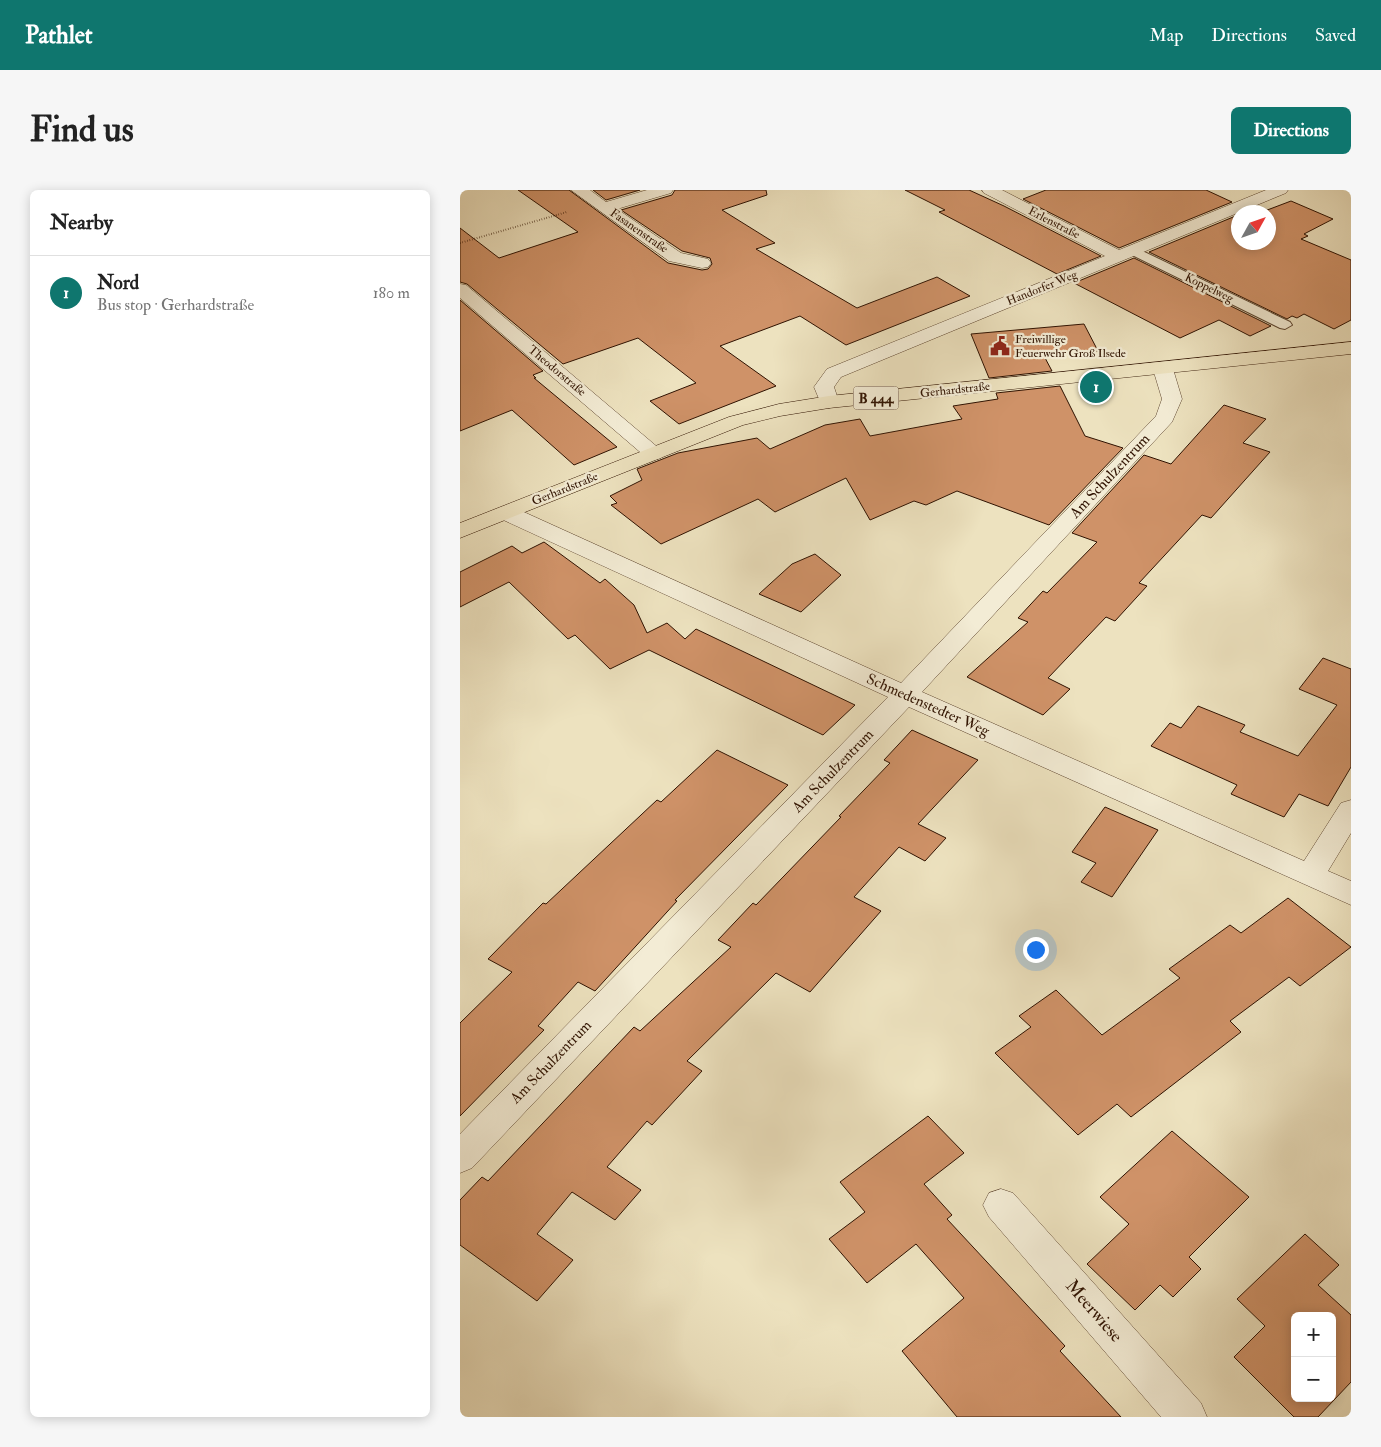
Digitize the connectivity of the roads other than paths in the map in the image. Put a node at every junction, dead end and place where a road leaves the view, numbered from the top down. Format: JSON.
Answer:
{"nodes":[{"id":1,"x":579,"y":190,"type":"edge"},
{"id":2,"x":665,"y":190,"type":"edge"},
{"id":3,"x":990,"y":190,"type":"edge"},
{"id":4,"x":1237,"y":190,"type":"edge"},
{"id":5,"x":1280,"y":190,"type":"edge"},
{"id":6,"x":1258,"y":199,"type":"junction"},
{"id":7,"x":601,"y":205,"type":"junction"},
{"id":8,"x":1125,"y":253,"type":"junction"},
{"id":9,"x":702,"y":264,"type":"dead end"},
{"id":10,"x":460,"y":289,"type":"edge"},
{"id":11,"x":1286,"y":325,"type":"dead end"},
{"id":12,"x":1351,"y":348,"type":"edge"},
{"id":13,"x":1163,"y":368,"type":"junction"},
{"id":14,"x":830,"y":402,"type":"junction"},
{"id":15,"x":654,"y":454,"type":"junction"},
{"id":16,"x":506,"y":513,"type":"junction"},
{"id":17,"x":460,"y":532,"type":"edge"},
{"id":18,"x":905,"y":696,"type":"junction"},
{"id":19,"x":1351,"y":810,"type":"edge"},
{"id":20,"x":1310,"y":876,"type":"junction"},
{"id":21,"x":1351,"y":894,"type":"edge"},
{"id":22,"x":460,"y":1157,"type":"edge"},
{"id":23,"x":1001,"y":1205,"type":"dead end"},
{"id":24,"x":1187,"y":1417,"type":"edge"}],
"edges":[{"from":1,"to":7,"type":"street","name":"Fasanenstraße"},
{"from":2,"to":7,"type":"street","name":"Fasanenstraße"},
{"from":3,"to":8,"type":"street","name":"Erlenstraße"},
{"from":4,"to":6,"type":"street"},
{"from":5,"to":6,"type":"street","name":"Handorfer Weg"},
{"from":6,"to":8,"type":"street","name":"Handorfer Weg"},
{"from":7,"to":9,"type":"street","name":"Fasanenstraße"},
{"from":8,"to":11,"type":"lane","name":"Koppelweg"},
{"from":8,"to":14,"type":"street","name":"Handorfer Weg"},
{"from":10,"to":15,"type":"street","name":"Theodorstraße"},
{"from":12,"to":13,"type":"main road","name":"Gerhardstraße","number":"B 444"},
{"from":13,"to":14,"type":"main road","name":"Gerhardstraße","number":"B 444"},
{"from":13,"to":18,"type":"street","name":"Am Schulzentrum"},
{"from":14,"to":15,"type":"main road","name":"Gerhardstraße","number":"B 444"},
{"from":15,"to":16,"type":"main road","name":"Gerhardstraße","number":"B 444"},
{"from":16,"to":17,"type":"main road","name":"Gerhardstraße","number":"B 444"},
{"from":16,"to":18,"type":"street","name":"Schmedenstedter Weg"},
{"from":18,"to":20,"type":"street","name":"Schmedenstedter Weg"},
{"from":18,"to":22,"type":"street","name":"Am Schulzentrum"},
{"from":19,"to":20,"type":"street"},
{"from":20,"to":21,"type":"street","name":"Schmedenstedter Weg"},
{"from":23,"to":24,"type":"street","name":"Meerwiese"}]}
